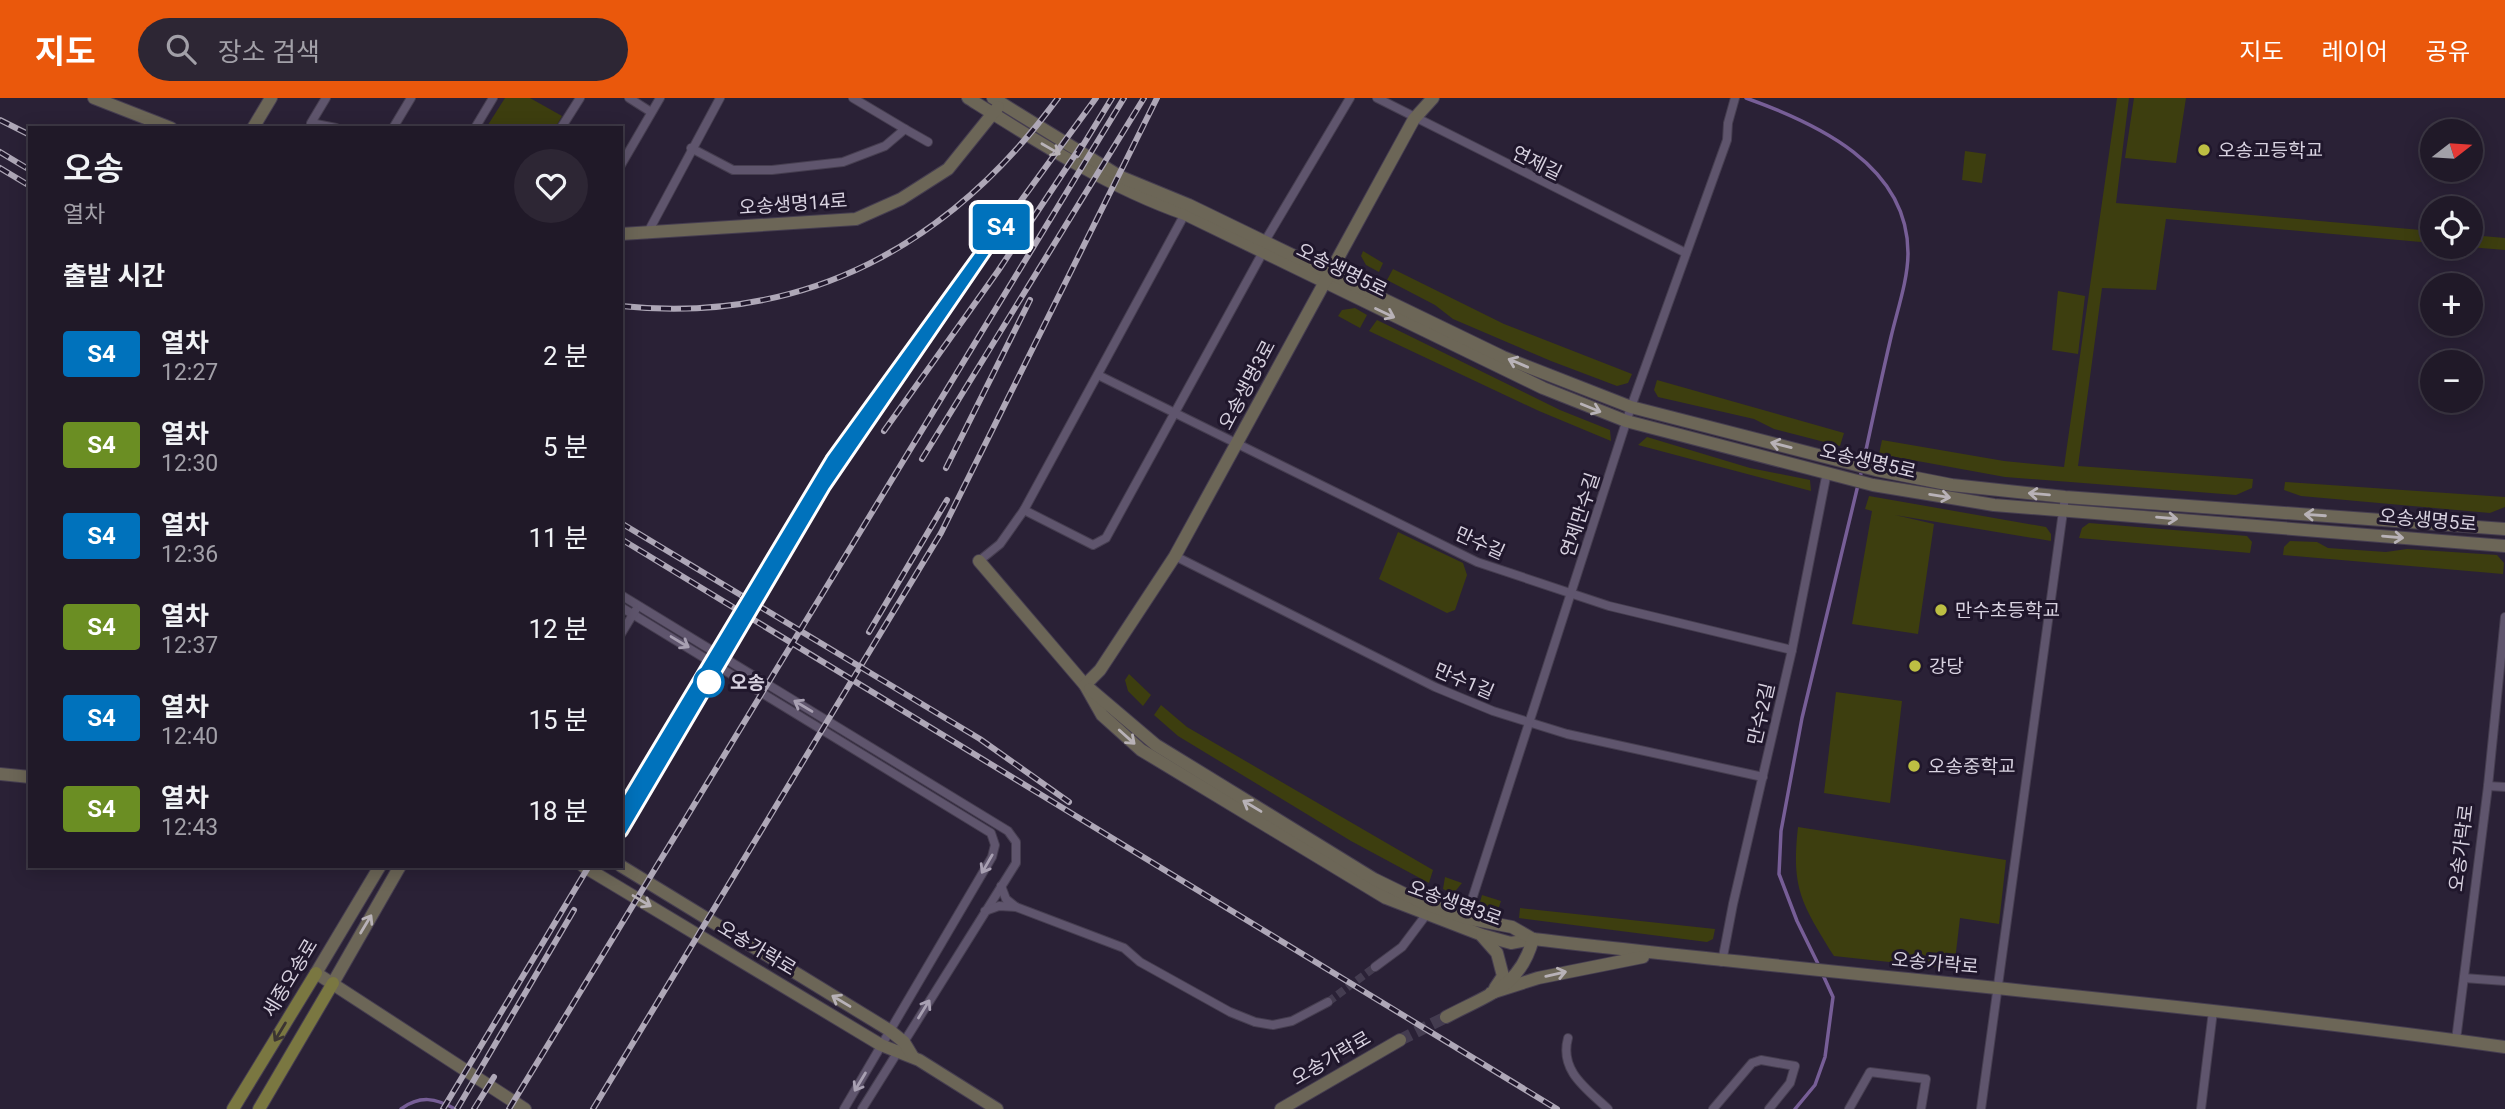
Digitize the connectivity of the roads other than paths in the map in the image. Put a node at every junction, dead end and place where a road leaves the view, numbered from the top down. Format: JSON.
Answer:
{"nodes":[{"id":1,"x":94,"y":98,"type":"edge"},
{"id":2,"x":271,"y":98,"type":"edge"},
{"id":3,"x":326,"y":98,"type":"edge"},
{"id":4,"x":411,"y":98,"type":"edge"},
{"id":5,"x":493,"y":98,"type":"edge"},
{"id":6,"x":579,"y":98,"type":"edge"},
{"id":7,"x":629,"y":98,"type":"edge"},
{"id":8,"x":660,"y":98,"type":"edge"},
{"id":9,"x":720,"y":98,"type":"edge"},
{"id":10,"x":853,"y":98,"type":"edge"},
{"id":11,"x":968,"y":98,"type":"edge"},
{"id":12,"x":1350,"y":98,"type":"edge"},
{"id":13,"x":1377,"y":98,"type":"edge"},
{"id":14,"x":1433,"y":98,"type":"edge"},
{"id":15,"x":1735,"y":98,"type":"edge"},
{"id":16,"x":998,"y":103,"type":"edge"},
{"id":17,"x":652,"y":112,"type":"junction"},
{"id":18,"x":1414,"y":119,"type":"junction"},
{"id":19,"x":166,"y":126,"type":"edge"},
{"id":20,"x":254,"y":126,"type":"edge"},
{"id":21,"x":326,"y":126,"type":"edge"},
{"id":22,"x":394,"y":126,"type":"edge"},
{"id":23,"x":476,"y":126,"type":"edge"},
{"id":24,"x":562,"y":126,"type":"edge"},
{"id":25,"x":905,"y":129,"type":"junction"},
{"id":26,"x":928,"y":142,"type":"dead end"},
{"id":27,"x":691,"y":148,"type":"junction"},
{"id":28,"x":623,"y":162,"type":"edge"},
{"id":29,"x":1187,"y":209,"type":"junction"},
{"id":30,"x":623,"y":234,"type":"edge"},
{"id":31,"x":647,"y":234,"type":"junction"},
{"id":32,"x":1264,"y":246,"type":"junction"},
{"id":33,"x":1686,"y":253,"type":"junction"},
{"id":34,"x":1326,"y":278,"type":"junction"},
{"id":35,"x":1098,"y":374,"type":"junction"},
{"id":36,"x":1631,"y":407,"type":"junction"},
{"id":37,"x":1174,"y":412,"type":"junction"},
{"id":38,"x":1626,"y":421,"type":"junction"},
{"id":39,"x":1238,"y":443,"type":"junction"},
{"id":40,"x":1827,"y":472,"type":"junction"},
{"id":41,"x":2064,"y":503,"type":"junction"},
{"id":42,"x":1024,"y":509,"type":"junction"},
{"id":43,"x":2505,"y":529,"type":"edge"},
{"id":44,"x":2505,"y":546,"type":"edge"},
{"id":45,"x":1175,"y":556,"type":"junction"},
{"id":46,"x":979,"y":561,"type":"joint"},
{"id":47,"x":1571,"y":595,"type":"junction"},
{"id":48,"x":623,"y":596,"type":"edge"},
{"id":49,"x":638,"y":605,"type":"junction"},
{"id":50,"x":623,"y":608,"type":"edge"},
{"id":51,"x":633,"y":614,"type":"junction"},
{"id":52,"x":2505,"y":617,"type":"edge"},
{"id":53,"x":623,"y":631,"type":"edge"},
{"id":54,"x":1793,"y":650,"type":"junction"},
{"id":55,"x":1085,"y":685,"type":"junction"},
{"id":56,"x":1528,"y":723,"type":"junction"},
{"id":57,"x":0,"y":774,"type":"edge"},
{"id":58,"x":28,"y":777,"type":"edge"},
{"id":59,"x":1763,"y":777,"type":"junction"},
{"id":60,"x":2488,"y":786,"type":"junction"},
{"id":61,"x":2505,"y":787,"type":"edge"},
{"id":62,"x":623,"y":867,"type":"edge"},
{"id":63,"x":379,"y":868,"type":"edge"},
{"id":64,"x":399,"y":868,"type":"edge"},
{"id":65,"x":586,"y":868,"type":"edge"},
{"id":66,"x":1001,"y":886,"type":"junction"},
{"id":67,"x":1016,"y":907,"type":"junction"},
{"id":68,"x":985,"y":911,"type":"junction"},
{"id":69,"x":1426,"y":915,"type":"junction"},
{"id":70,"x":1466,"y":918,"type":"junction"},
{"id":71,"x":1482,"y":935,"type":"junction"},
{"id":72,"x":1533,"y":939,"type":"junction"},
{"id":73,"x":1659,"y":954,"type":"junction"},
{"id":74,"x":1722,"y":962,"type":"junction"},
{"id":75,"x":1375,"y":967,"type":"tunnel mouth"},
{"id":76,"x":316,"y":973,"type":"junction"},
{"id":77,"x":2464,"y":978,"type":"junction"},
{"id":78,"x":2505,"y":981,"type":"edge"},
{"id":79,"x":333,"y":983,"type":"junction"},
{"id":80,"x":1997,"y":987,"type":"junction"},
{"id":81,"x":1491,"y":993,"type":"junction"},
{"id":82,"x":1328,"y":1002,"type":"tunnel mouth"},
{"id":83,"x":2213,"y":1011,"type":"junction"},
{"id":84,"x":1446,"y":1017,"type":"tunnel mouth"},
{"id":85,"x":889,"y":1030,"type":"junction"},
{"id":86,"x":1568,"y":1038,"type":"dead end"},
{"id":87,"x":2456,"y":1040,"type":"junction"},
{"id":88,"x":1400,"y":1041,"type":"tunnel mouth"},
{"id":89,"x":881,"y":1045,"type":"junction"},
{"id":90,"x":901,"y":1047,"type":"junction"},
{"id":91,"x":2505,"y":1047,"type":"edge"},
{"id":92,"x":233,"y":1109,"type":"edge"},
{"id":93,"x":259,"y":1109,"type":"edge"},
{"id":94,"x":525,"y":1109,"type":"edge"},
{"id":95,"x":844,"y":1109,"type":"edge"},
{"id":96,"x":862,"y":1109,"type":"edge"},
{"id":97,"x":997,"y":1109,"type":"edge"},
{"id":98,"x":1281,"y":1109,"type":"edge"},
{"id":99,"x":1608,"y":1109,"type":"edge"},
{"id":100,"x":1713,"y":1109,"type":"edge"},
{"id":101,"x":1769,"y":1109,"type":"edge"},
{"id":102,"x":1849,"y":1109,"type":"edge"},
{"id":103,"x":1921,"y":1109,"type":"edge"},
{"id":104,"x":1981,"y":1109,"type":"edge"},
{"id":105,"x":2201,"y":1109,"type":"edge"}],
"edges":[{"from":1,"to":19,"type":"street"},
{"from":2,"to":20,"type":"street"},
{"from":3,"to":21,"type":"street"},
{"from":4,"to":22,"type":"street"},
{"from":5,"to":23,"type":"street"},
{"from":6,"to":24,"type":"street"},
{"from":7,"to":17,"type":"street"},
{"from":8,"to":17,"type":"street"},
{"from":9,"to":27,"type":"street"},
{"from":10,"to":25,"type":"street"},
{"from":11,"to":16,"type":"street","name":"오송생명5로"},
{"from":12,"to":32,"type":"street"},
{"from":13,"to":18,"type":"street","name":"연제길"},
{"from":14,"to":18,"type":"street","name":"오송생명3로"},
{"from":15,"to":33,"type":"street","name":"연제만수길"},
{"from":16,"to":29,"type":"street","name":"오송생명5로"},
{"from":16,"to":31,"type":"street","name":"오송생명14로"},
{"from":17,"to":28,"type":"street"},
{"from":18,"to":33,"type":"street","name":"연제길"},
{"from":18,"to":34,"type":"street","name":"오송생명3로"},
{"from":25,"to":26,"type":"street"},
{"from":25,"to":27,"type":"street"},
{"from":27,"to":31,"type":"street"},
{"from":29,"to":32,"type":"street","name":"오송생명5로"},
{"from":29,"to":35,"type":"street"},
{"from":30,"to":31,"type":"street","name":"오송생명14로"},
{"from":32,"to":34,"type":"street","name":"오송생명5로"},
{"from":32,"to":37,"type":"street"},
{"from":33,"to":36,"type":"street","name":"연제만수길"},
{"from":36,"to":34,"type":"street","name":"오송생명5로","one_way":true},
{"from":34,"to":38,"type":"street","name":"오송생명5로","one_way":true},
{"from":34,"to":39,"type":"street","name":"오송생명3로"},
{"from":35,"to":37,"type":"street","name":"만수길"},
{"from":35,"to":42,"type":"street"},
{"from":36,"to":38,"type":"street","name":"연제만수길"},
{"from":41,"to":36,"type":"street","name":"오송생명5로","one_way":true},
{"from":37,"to":39,"type":"street","name":"만수길"},
{"from":37,"to":42,"type":"street"},
{"from":38,"to":40,"type":"street","name":"오송생명5로"},
{"from":38,"to":47,"type":"street","name":"연제만수길"},
{"from":39,"to":45,"type":"street","name":"오송생명3로"},
{"from":39,"to":47,"type":"street","name":"만수길"},
{"from":40,"to":41,"type":"street","name":"오송생명5로","one_way":true},
{"from":40,"to":54,"type":"street","name":"만수2길"},
{"from":43,"to":41,"type":"street","name":"오송생명5로","one_way":true},
{"from":41,"to":44,"type":"street","name":"오송생명5로","one_way":true},
{"from":41,"to":80,"type":"street"},
{"from":42,"to":46,"type":"street"},
{"from":45,"to":55,"type":"street","name":"오송생명3로"},
{"from":45,"to":56,"type":"street","name":"만수1길"},
{"from":46,"to":55,"type":"street"},
{"from":47,"to":54,"type":"street","name":"만수길"},
{"from":47,"to":56,"type":"street","name":"연제만수길"},
{"from":48,"to":49,"type":"street"},
{"from":49,"to":51,"type":"street"},
{"from":66,"to":49,"type":"street","one_way":true},
{"from":50,"to":51,"type":"street"},
{"from":51,"to":53,"type":"street"},
{"from":51,"to":85,"type":"street","one_way":true},
{"from":52,"to":60,"type":"street"},
{"from":54,"to":59,"type":"street","name":"만수2길"},
{"from":55,"to":69,"type":"street","name":"오송생명3로","one_way":true},
{"from":70,"to":55,"type":"street","name":"오송생명3로","one_way":true},
{"from":56,"to":59,"type":"street","name":"만수1길"},
{"from":56,"to":70,"type":"street","name":"연제만수길"},
{"from":57,"to":58,"type":"street"},
{"from":59,"to":74,"type":"street","name":"만수2길"},
{"from":60,"to":61,"type":"street"},
{"from":60,"to":77,"type":"street","name":"오송가락로"},
{"from":85,"to":62,"type":"street","name":"오송가락로","one_way":true},
{"from":63,"to":76,"type":"street","name":"세종오송로"},
{"from":79,"to":64,"type":"street","name":"세종오송로","one_way":true},
{"from":65,"to":89,"type":"street","name":"오송가락로","one_way":true},
{"from":66,"to":67,"type":"street"},
{"from":66,"to":68,"type":"street"},
{"from":67,"to":68,"type":"street"},
{"from":67,"to":82,"type":"street"},
{"from":90,"to":68,"type":"street","one_way":true},
{"from":69,"to":71,"type":"street","name":"오송생명3로"},
{"from":69,"to":75,"type":"street"},
{"from":70,"to":72,"type":"street","name":"오송생명3로"},
{"from":71,"to":72,"type":"street","name":"오송생명3로"},
{"from":71,"to":81,"type":"street"},
{"from":72,"to":73,"type":"street","name":"오송가락로"},
{"from":72,"to":81,"type":"street"},
{"from":73,"to":74,"type":"street","name":"오송가락로"},
{"from":81,"to":73,"type":"street","one_way":true},
{"from":74,"to":80,"type":"street","name":"오송가락로"},
{"from":76,"to":79,"type":"street"},
{"from":76,"to":92,"type":"main road","name":"세종오송로","one_way":true},
{"from":77,"to":78,"type":"street"},
{"from":77,"to":87,"type":"street","name":"오송가락로"},
{"from":79,"to":93,"type":"main road","name":"세종오송로"},
{"from":79,"to":94,"type":"street"},
{"from":80,"to":83,"type":"street","name":"오송가락로"},
{"from":80,"to":104,"type":"street"},
{"from":81,"to":84,"type":"street"},
{"from":83,"to":87,"type":"street","name":"오송가락로"},
{"from":83,"to":105,"type":"street"},
{"from":85,"to":89,"type":"street"},
{"from":85,"to":90,"type":"street","name":"오송가락로"},
{"from":86,"to":99,"type":"street"},
{"from":87,"to":91,"type":"street","name":"오송가락로"},
{"from":88,"to":98,"type":"street","name":"오송가락로"},
{"from":89,"to":90,"type":"street","name":"오송가락로"},
{"from":89,"to":95,"type":"street","one_way":true},
{"from":90,"to":96,"type":"street"},
{"from":90,"to":97,"type":"street","name":"오송가락로"},
{"from":100,"to":101,"type":"street"},
{"from":102,"to":103,"type":"street"}]}
